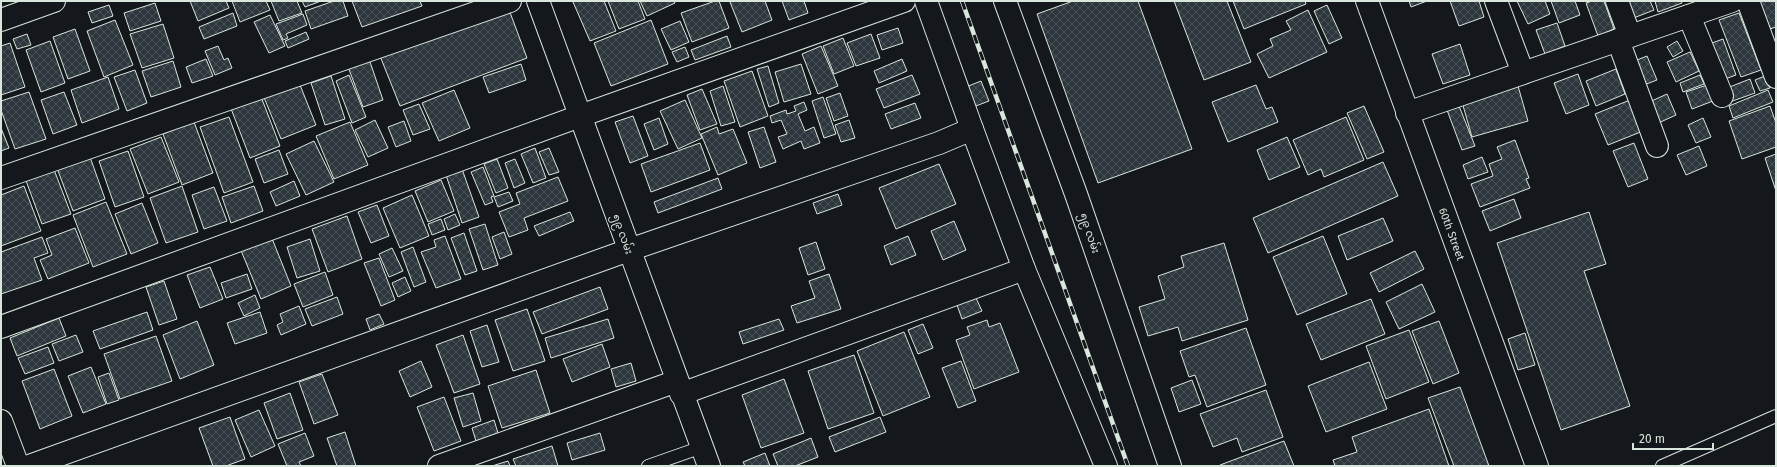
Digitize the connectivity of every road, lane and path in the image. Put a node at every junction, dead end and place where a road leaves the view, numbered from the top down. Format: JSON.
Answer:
{"nodes":[{"id":1,"x":54,"y":1,"type":"edge"},
{"id":2,"x":510,"y":1,"type":"edge"},
{"id":3,"x":538,"y":1,"type":"edge"},
{"id":4,"x":904,"y":1,"type":"edge"},
{"id":5,"x":926,"y":1,"type":"edge"},
{"id":6,"x":1005,"y":1,"type":"edge"},
{"id":7,"x":1367,"y":1,"type":"edge"},
{"id":8,"x":1496,"y":1,"type":"edge"},
{"id":9,"x":1617,"y":1,"type":"edge"},
{"id":10,"x":1732,"y":1,"type":"edge"},
{"id":11,"x":1748,"y":1,"type":"edge"},
{"id":12,"x":1693,"y":10,"type":"edge"},
{"id":13,"x":1,"y":20,"type":"edge"},
{"id":14,"x":1624,"y":38,"type":"junction"},
{"id":15,"x":1523,"y":73,"type":"junction"},
{"id":16,"x":1776,"y":77,"type":"edge"},
{"id":17,"x":1722,"y":96,"type":"dead end"},
{"id":18,"x":1407,"y":112,"type":"junction"},
{"id":19,"x":580,"y":116,"type":"junction"},
{"id":20,"x":972,"y":130,"type":"junction"},
{"id":21,"x":1657,"y":146,"type":"dead end"},
{"id":22,"x":1,"y":178,"type":"edge"},
{"id":23,"x":629,"y":250,"type":"junction"},
{"id":24,"x":1024,"y":269,"type":"junction"},
{"id":25,"x":1,"y":327,"type":"edge"},
{"id":26,"x":679,"y":388,"type":"junction"},
{"id":27,"x":1776,"y":416,"type":"edge"},
{"id":28,"x":1,"y":421,"type":"edge"},
{"id":29,"x":705,"y":457,"type":"edge"},
{"id":30,"x":18,"y":466,"type":"edge"},
{"id":31,"x":29,"y":466,"type":"edge"},
{"id":32,"x":439,"y":466,"type":"edge"},
{"id":33,"x":648,"y":466,"type":"edge"},
{"id":34,"x":1106,"y":466,"type":"edge"},
{"id":35,"x":1170,"y":466,"type":"edge"},
{"id":36,"x":1537,"y":466,"type":"edge"},
{"id":37,"x":1662,"y":466,"type":"edge"}],
"edges":[{"from":1,"to":13,"type":"street"},
{"from":2,"to":22,"type":"street"},
{"from":3,"to":19,"type":"street","name":"၅၉ လမ်း"},
{"from":4,"to":19,"type":"street"},
{"from":5,"to":20,"type":"street"},
{"from":6,"to":35,"type":"street","name":"၅၉ လမ်း"},
{"from":7,"to":18,"type":"street","name":"60th Street"},
{"from":8,"to":15,"type":"street"},
{"from":9,"to":14,"type":"street"},
{"from":10,"to":12,"type":"street"},
{"from":11,"to":16,"type":"street"},
{"from":12,"to":14,"type":"street"},
{"from":12,"to":17,"type":"street"},
{"from":14,"to":15,"type":"street"},
{"from":14,"to":21,"type":"street"},
{"from":15,"to":18,"type":"street"},
{"from":18,"to":36,"type":"street","name":"60th Street"},
{"from":19,"to":23,"type":"street","name":"၅၉ လမ်း"},
{"from":19,"to":25,"type":"street"},
{"from":20,"to":23,"type":"street"},
{"from":20,"to":24,"type":"street"},
{"from":23,"to":26,"type":"street","name":"၅၉ လမ်း"},
{"from":23,"to":31,"type":"street"},
{"from":24,"to":26,"type":"street"},
{"from":24,"to":34,"type":"street"},
{"from":26,"to":29,"type":"street","name":"၅၉ လမ်း"},
{"from":26,"to":32,"type":"street"},
{"from":27,"to":37,"type":"lane"},
{"from":28,"to":30,"type":"street"},
{"from":29,"to":33,"type":"lane"}]}
